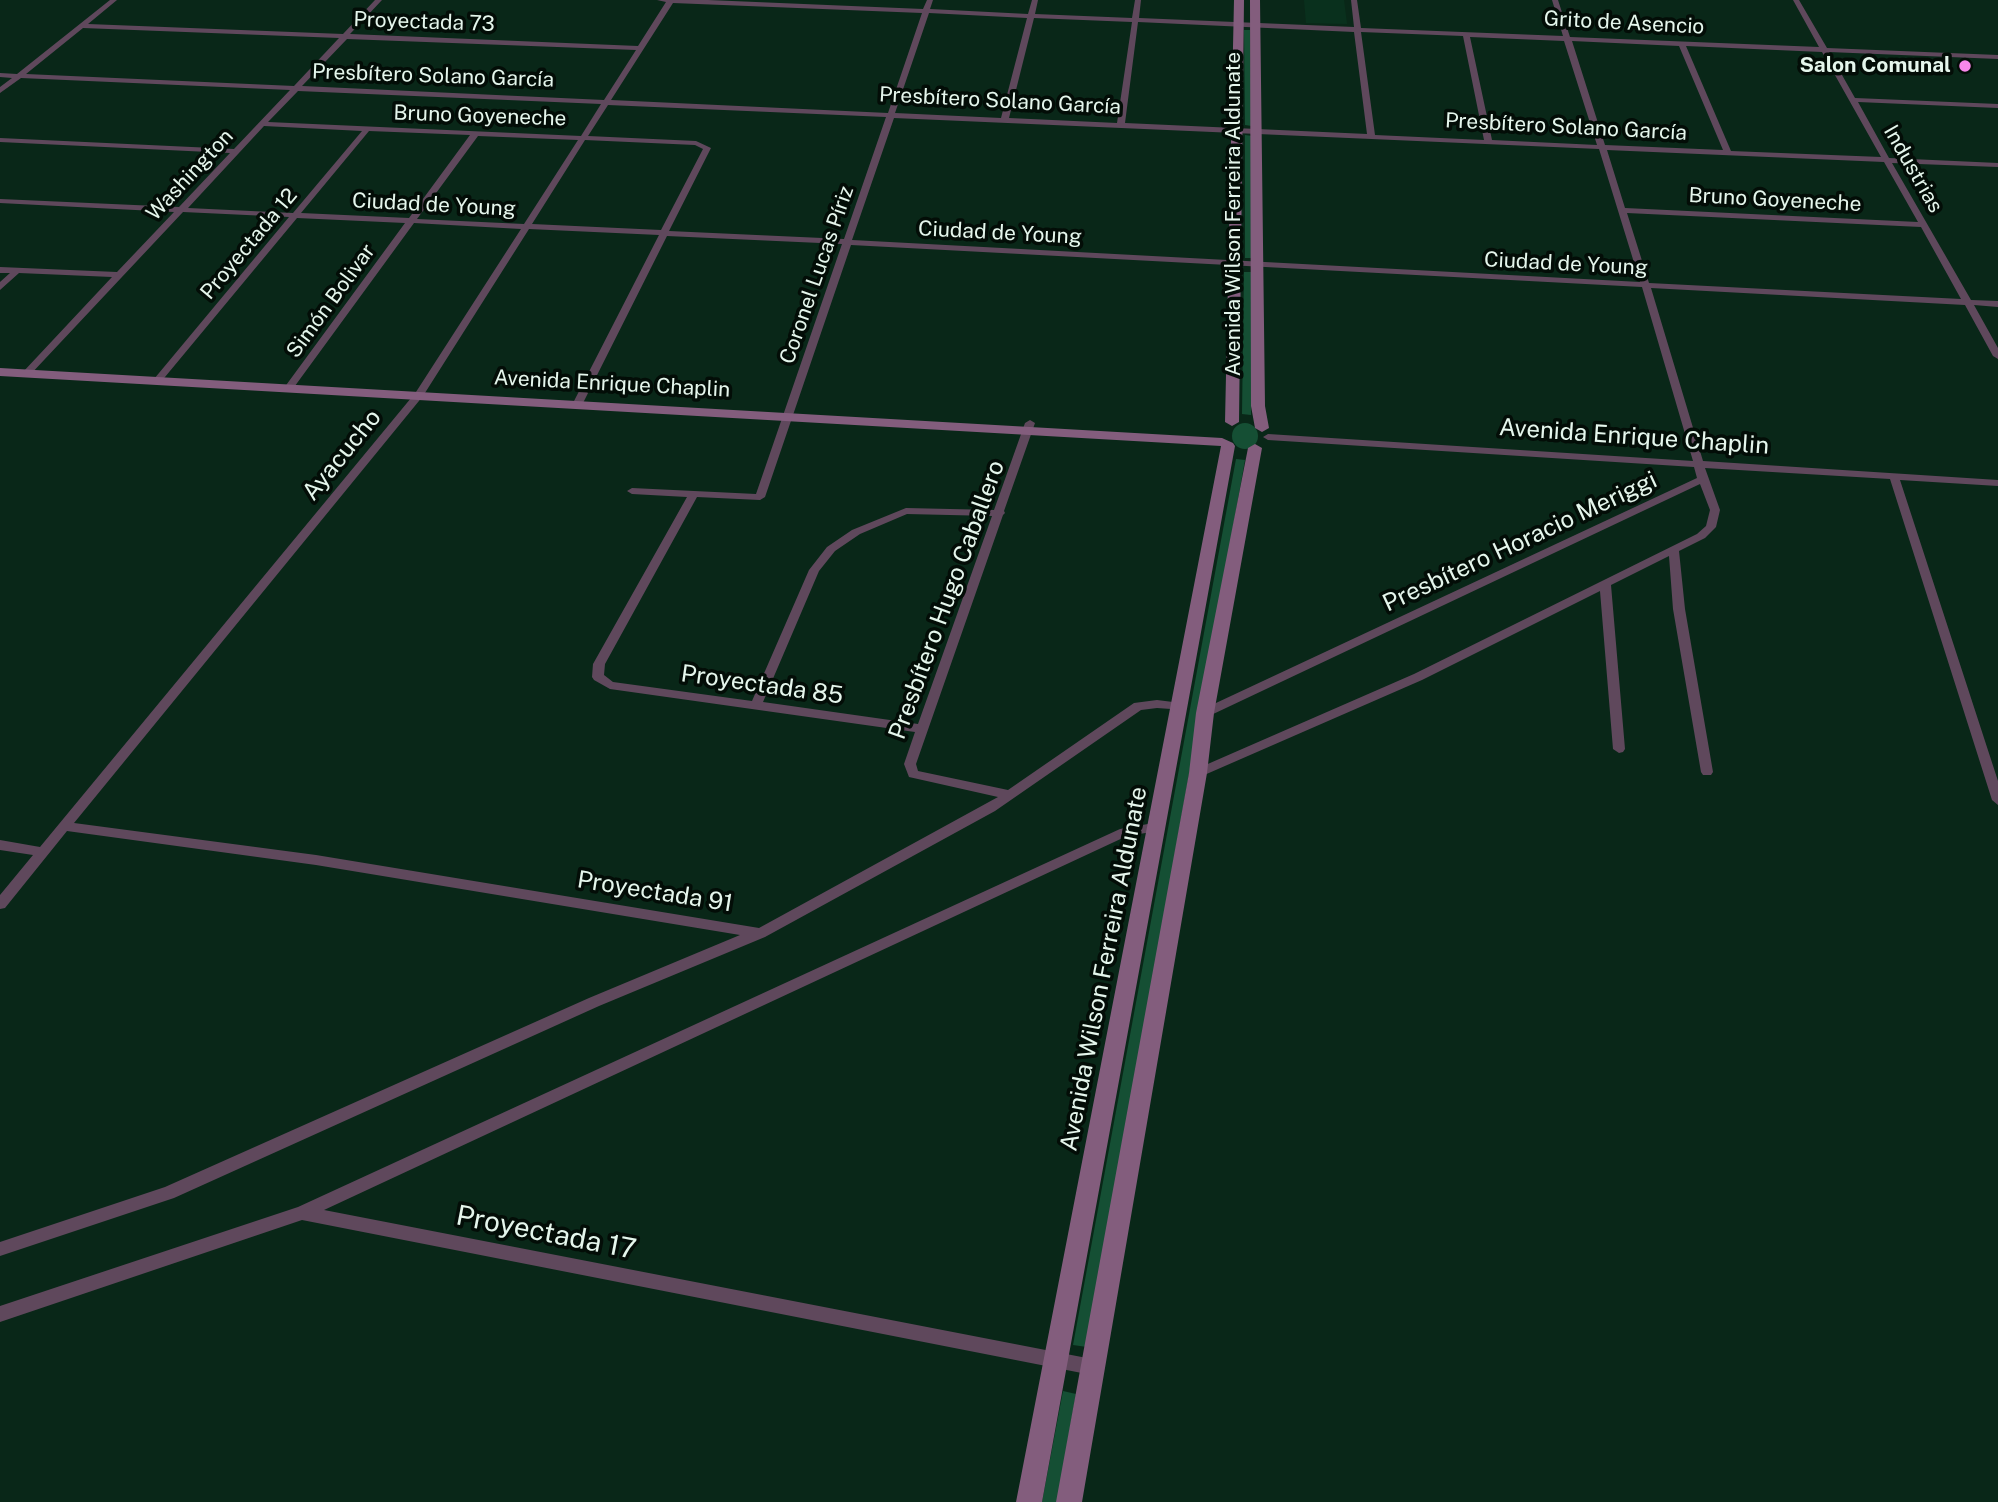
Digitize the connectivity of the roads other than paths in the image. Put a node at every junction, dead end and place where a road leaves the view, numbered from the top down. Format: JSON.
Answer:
{"nodes":[{"id":1,"x":114,"y":0,"type":"edge"},
{"id":2,"x":379,"y":0,"type":"edge"},
{"id":3,"x":660,"y":0,"type":"edge"},
{"id":4,"x":671,"y":0,"type":"edge"},
{"id":5,"x":930,"y":0,"type":"edge"},
{"id":6,"x":1035,"y":0,"type":"edge"},
{"id":7,"x":1138,"y":0,"type":"edge"},
{"id":8,"x":1238,"y":0,"type":"edge"},
{"id":9,"x":1255,"y":0,"type":"edge"},
{"id":10,"x":1354,"y":0,"type":"edge"},
{"id":11,"x":1555,"y":0,"type":"edge"},
{"id":12,"x":1796,"y":0,"type":"edge"},
{"id":13,"x":799,"y":3,"type":"edge"},
{"id":14,"x":927,"y":11,"type":"junction"},
{"id":15,"x":1031,"y":15,"type":"junction"},
{"id":16,"x":1136,"y":19,"type":"junction"},
{"id":17,"x":1238,"y":23,"type":"junction"},
{"id":18,"x":1255,"y":24,"type":"junction"},
{"id":19,"x":82,"y":26,"type":"junction"},
{"id":20,"x":1358,"y":29,"type":"junction"},
{"id":21,"x":1466,"y":33,"type":"junction"},
{"id":22,"x":345,"y":36,"type":"junction"},
{"id":23,"x":1567,"y":38,"type":"junction"},
{"id":24,"x":1682,"y":43,"type":"junction"},
{"id":25,"x":639,"y":48,"type":"junction"},
{"id":26,"x":1824,"y":49,"type":"junction"},
{"id":27,"x":1998,"y":57,"type":"edge"},
{"id":28,"x":0,"y":75,"type":"edge"},
{"id":29,"x":19,"y":76,"type":"junction"},
{"id":30,"x":295,"y":88,"type":"junction"},
{"id":31,"x":0,"y":91,"type":"edge"},
{"id":32,"x":1853,"y":100,"type":"junction"},
{"id":33,"x":606,"y":101,"type":"junction"},
{"id":34,"x":1998,"y":106,"type":"edge"},
{"id":35,"x":893,"y":113,"type":"junction"},
{"id":36,"x":1005,"y":119,"type":"junction"},
{"id":37,"x":262,"y":124,"type":"junction"},
{"id":38,"x":1121,"y":125,"type":"junction"},
{"id":39,"x":367,"y":129,"type":"junction"},
{"id":40,"x":1238,"y":130,"type":"junction"},
{"id":41,"x":1256,"y":131,"type":"junction"},
{"id":42,"x":475,"y":134,"type":"junction"},
{"id":43,"x":1371,"y":136,"type":"junction"},
{"id":44,"x":583,"y":138,"type":"junction"},
{"id":45,"x":0,"y":140,"type":"edge"},
{"id":46,"x":1488,"y":141,"type":"junction"},
{"id":47,"x":1602,"y":146,"type":"junction"},
{"id":48,"x":237,"y":151,"type":"junction"},
{"id":49,"x":1728,"y":152,"type":"junction"},
{"id":50,"x":1887,"y":159,"type":"junction"},
{"id":51,"x":1998,"y":165,"type":"edge"},
{"id":52,"x":0,"y":201,"type":"edge"},
{"id":53,"x":181,"y":209,"type":"junction"},
{"id":54,"x":1623,"y":210,"type":"junction"},
{"id":55,"x":295,"y":216,"type":"junction"},
{"id":56,"x":412,"y":222,"type":"junction"},
{"id":57,"x":1926,"y":226,"type":"junction"},
{"id":58,"x":527,"y":227,"type":"junction"},
{"id":59,"x":663,"y":233,"type":"junction"},
{"id":60,"x":849,"y":242,"type":"junction"},
{"id":61,"x":1236,"y":265,"type":"junction"},
{"id":62,"x":1257,"y":265,"type":"junction"},
{"id":63,"x":0,"y":270,"type":"edge"},
{"id":64,"x":17,"y":271,"type":"junction"},
{"id":65,"x":119,"y":275,"type":"junction"},
{"id":66,"x":1646,"y":286,"type":"junction"},
{"id":67,"x":0,"y":288,"type":"edge"},
{"id":68,"x":1968,"y":303,"type":"junction"},
{"id":69,"x":1998,"y":304,"type":"edge"},
{"id":70,"x":1998,"y":356,"type":"edge"},
{"id":71,"x":0,"y":365,"type":"edge"},
{"id":72,"x":29,"y":370,"type":"junction"},
{"id":73,"x":0,"y":372,"type":"edge"},
{"id":74,"x":160,"y":378,"type":"junction"},
{"id":75,"x":292,"y":384,"type":"junction"},
{"id":76,"x":422,"y":391,"type":"junction"},
{"id":77,"x":579,"y":400,"type":"junction"},
{"id":78,"x":791,"y":412,"type":"junction"},
{"id":79,"x":1030,"y":426,"type":"junction"},
{"id":80,"x":1226,"y":434,"type":"junction"},
{"id":81,"x":1261,"y":438,"type":"junction"},
{"id":82,"x":1700,"y":463,"type":"junction"},
{"id":83,"x":1894,"y":477,"type":"junction"},
{"id":84,"x":1703,"y":479,"type":"junction"},
{"id":85,"x":1998,"y":483,"type":"edge"},
{"id":86,"x":632,"y":491,"type":"dead end"},
{"id":87,"x":693,"y":495,"type":"junction"},
{"id":88,"x":1000,"y":513,"type":"junction"},
{"id":89,"x":1674,"y":550,"type":"junction"},
{"id":90,"x":1605,"y":584,"type":"junction"},
{"id":91,"x":598,"y":677,"type":"joint"},
{"id":92,"x":756,"y":705,"type":"junction"},
{"id":93,"x":1181,"y":707,"type":"junction"},
{"id":94,"x":1205,"y":713,"type":"junction"},
{"id":95,"x":923,"y":729,"type":"junction"},
{"id":96,"x":1619,"y":749,"type":"dead end"},
{"id":97,"x":1707,"y":772,"type":"dead end"},
{"id":98,"x":1198,"y":773,"type":"junction"},
{"id":99,"x":1012,"y":795,"type":"junction"},
{"id":100,"x":1998,"y":800,"type":"edge"},
{"id":101,"x":64,"y":825,"type":"junction"},
{"id":102,"x":1158,"y":827,"type":"junction"},
{"id":103,"x":0,"y":845,"type":"edge"},
{"id":104,"x":43,"y":852,"type":"junction"},
{"id":105,"x":0,"y":904,"type":"edge"},
{"id":106,"x":760,"y":933,"type":"junction"},
{"id":107,"x":302,"y":1213,"type":"junction"},
{"id":108,"x":0,"y":1249,"type":"edge"},
{"id":109,"x":0,"y":1314,"type":"edge"},
{"id":110,"x":1056,"y":1359,"type":"junction"},
{"id":111,"x":1092,"y":1367,"type":"junction"},
{"id":112,"x":1030,"y":1502,"type":"edge"},
{"id":113,"x":1069,"y":1502,"type":"edge"}],
"edges":[{"from":1,"to":19,"type":"street"},
{"from":2,"to":22,"type":"street","name":"Washington"},
{"from":3,"to":4,"type":"street","name":"Grito de Asencio"},
{"from":4,"to":13,"type":"street","name":"Grito de Asencio"},
{"from":4,"to":25,"type":"street","name":"Ayacucho"},
{"from":5,"to":14,"type":"street","name":"Coronel Lucas Píriz"},
{"from":6,"to":15,"type":"street"},
{"from":7,"to":16,"type":"street"},
{"from":8,"to":17,"type":"street","name":"Avenida Wilson Ferreira Aldunate"},
{"from":9,"to":18,"type":"street","name":"Avenida Wilson Ferreira Aldunate"},
{"from":10,"to":20,"type":"street"},
{"from":11,"to":23,"type":"street"},
{"from":12,"to":26,"type":"street","name":"Industrias"},
{"from":13,"to":14,"type":"street","name":"Grito de Asencio"},
{"from":14,"to":15,"type":"street","name":"Grito de Asencio"},
{"from":14,"to":35,"type":"street","name":"Coronel Lucas Píriz"},
{"from":15,"to":16,"type":"street","name":"Grito de Asencio"},
{"from":15,"to":36,"type":"street"},
{"from":16,"to":17,"type":"street","name":"Grito de Asencio"},
{"from":16,"to":38,"type":"street"},
{"from":17,"to":18,"type":"street","name":"Grito de Asencio"},
{"from":17,"to":40,"type":"street","name":"Avenida Wilson Ferreira Aldunate"},
{"from":18,"to":20,"type":"street","name":"Grito de Asencio"},
{"from":18,"to":41,"type":"street","name":"Avenida Wilson Ferreira Aldunate"},
{"from":19,"to":22,"type":"street","name":"Proyectada 73"},
{"from":19,"to":29,"type":"street"},
{"from":20,"to":21,"type":"street","name":"Grito de Asencio"},
{"from":20,"to":43,"type":"street"},
{"from":21,"to":23,"type":"street","name":"Grito de Asencio"},
{"from":21,"to":46,"type":"street"},
{"from":22,"to":25,"type":"street","name":"Proyectada 73"},
{"from":22,"to":30,"type":"street","name":"Washington"},
{"from":23,"to":24,"type":"street","name":"Grito de Asencio"},
{"from":23,"to":47,"type":"street"},
{"from":24,"to":26,"type":"street","name":"Grito de Asencio"},
{"from":24,"to":49,"type":"street"},
{"from":25,"to":33,"type":"street","name":"Ayacucho"},
{"from":26,"to":27,"type":"street","name":"Grito de Asencio"},
{"from":26,"to":32,"type":"street","name":"Industrias"},
{"from":28,"to":29,"type":"street","name":"Presbítero Solano García"},
{"from":29,"to":30,"type":"street","name":"Presbítero Solano García"},
{"from":29,"to":31,"type":"street"},
{"from":30,"to":33,"type":"street","name":"Presbítero Solano García"},
{"from":30,"to":37,"type":"street","name":"Washington"},
{"from":32,"to":34,"type":"street"},
{"from":32,"to":50,"type":"street","name":"Industrias"},
{"from":33,"to":35,"type":"street","name":"Presbítero Solano García"},
{"from":33,"to":44,"type":"street","name":"Ayacucho"},
{"from":35,"to":36,"type":"street","name":"Presbítero Solano García"},
{"from":35,"to":60,"type":"street","name":"Coronel Lucas Píriz"},
{"from":36,"to":38,"type":"street","name":"Presbítero Solano García"},
{"from":37,"to":39,"type":"street","name":"Bruno Goyeneche"},
{"from":37,"to":48,"type":"street","name":"Washington"},
{"from":38,"to":40,"type":"street","name":"Presbítero Solano García"},
{"from":39,"to":42,"type":"street","name":"Bruno Goyeneche"},
{"from":39,"to":55,"type":"street","name":"Proyectada 12"},
{"from":40,"to":41,"type":"street","name":"Presbítero Solano García"},
{"from":40,"to":61,"type":"street","name":"Avenida Wilson Ferreira Aldunate"},
{"from":41,"to":43,"type":"street","name":"Presbítero Solano García"},
{"from":41,"to":62,"type":"street","name":"Avenida Wilson Ferreira Aldunate"},
{"from":42,"to":44,"type":"street","name":"Bruno Goyeneche"},
{"from":42,"to":56,"type":"street","name":"Simón Bolivar"},
{"from":43,"to":46,"type":"street","name":"Presbítero Solano García"},
{"from":44,"to":58,"type":"street","name":"Ayacucho"},
{"from":44,"to":59,"type":"street","name":"Bruno Goyeneche"},
{"from":45,"to":48,"type":"street"},
{"from":46,"to":47,"type":"street","name":"Presbítero Solano García"},
{"from":47,"to":49,"type":"street","name":"Presbítero Solano García"},
{"from":47,"to":54,"type":"street"},
{"from":48,"to":53,"type":"street","name":"Washington"},
{"from":49,"to":50,"type":"street","name":"Presbítero Solano García"},
{"from":50,"to":51,"type":"street","name":"Presbítero Solano García"},
{"from":50,"to":57,"type":"street","name":"Industrias"},
{"from":52,"to":53,"type":"street","name":"Ciudad de Young"},
{"from":53,"to":55,"type":"street","name":"Ciudad de Young"},
{"from":53,"to":65,"type":"street","name":"Washington"},
{"from":54,"to":57,"type":"street","name":"Bruno Goyeneche"},
{"from":54,"to":66,"type":"street"},
{"from":55,"to":56,"type":"street","name":"Ciudad de Young"},
{"from":55,"to":74,"type":"street","name":"Proyectada 12"},
{"from":56,"to":58,"type":"street","name":"Ciudad de Young"},
{"from":56,"to":75,"type":"street","name":"Simón Bolivar"},
{"from":57,"to":68,"type":"street","name":"Industrias"},
{"from":58,"to":59,"type":"street","name":"Ciudad de Young"},
{"from":58,"to":76,"type":"street","name":"Ayacucho"},
{"from":59,"to":60,"type":"street","name":"Ciudad de Young"},
{"from":59,"to":77,"type":"street"},
{"from":60,"to":61,"type":"street","name":"Ciudad de Young"},
{"from":60,"to":78,"type":"street","name":"Coronel Lucas Píriz"},
{"from":61,"to":62,"type":"street","name":"Ciudad de Young"},
{"from":61,"to":80,"type":"street","name":"Avenida Wilson Ferreira Aldunate"},
{"from":62,"to":66,"type":"street","name":"Ciudad de Young"},
{"from":62,"to":81,"type":"street","name":"Avenida Wilson Ferreira Aldunate"},
{"from":63,"to":64,"type":"street"},
{"from":64,"to":65,"type":"street"},
{"from":64,"to":67,"type":"street"},
{"from":65,"to":72,"type":"street","name":"Washington"},
{"from":66,"to":68,"type":"street","name":"Ciudad de Young"},
{"from":66,"to":82,"type":"street"},
{"from":68,"to":69,"type":"street","name":"Ciudad de Young"},
{"from":68,"to":70,"type":"street","name":"Industrias"},
{"from":71,"to":72,"type":"street","name":"Avenida Enrique Chaplin"},
{"from":72,"to":73,"type":"street","name":"Avenida Enrique Chaplin"},
{"from":72,"to":74,"type":"street","name":"Avenida Enrique Chaplin"},
{"from":74,"to":75,"type":"street","name":"Avenida Enrique Chaplin"},
{"from":75,"to":76,"type":"street","name":"Avenida Enrique Chaplin"},
{"from":76,"to":77,"type":"street","name":"Avenida Enrique Chaplin"},
{"from":76,"to":101,"type":"street","name":"Ayacucho"},
{"from":77,"to":78,"type":"street","name":"Avenida Enrique Chaplin"},
{"from":78,"to":79,"type":"street","name":"Avenida Enrique Chaplin"},
{"from":78,"to":87,"type":"street","name":"Coronel Lucas Píriz"},
{"from":79,"to":80,"type":"street","name":"Avenida Enrique Chaplin"},
{"from":79,"to":88,"type":"street","name":"Presbítero Hugo Caballero"},
{"from":80,"to":81,"type":"street"},
{"from":80,"to":81,"type":"street"},
{"from":80,"to":93,"type":"street","name":"Avenida Wilson Ferreira Aldunate"},
{"from":81,"to":82,"type":"street","name":"Avenida Enrique Chaplin"},
{"from":81,"to":94,"type":"street","name":"Avenida Wilson Ferreira Aldunate"},
{"from":82,"to":83,"type":"street","name":"Avenida Enrique Chaplin"},
{"from":82,"to":84,"type":"street"},
{"from":83,"to":85,"type":"street","name":"Avenida Enrique Chaplin"},
{"from":83,"to":100,"type":"street"},
{"from":84,"to":89,"type":"street"},
{"from":84,"to":94,"type":"street","name":"Presbítero Horacio Meriggi"},
{"from":86,"to":87,"type":"street","name":"Coronel Lucas Píriz"},
{"from":87,"to":91,"type":"street"},
{"from":88,"to":92,"type":"street"},
{"from":88,"to":95,"type":"street","name":"Presbítero Hugo Caballero"},
{"from":89,"to":90,"type":"street"},
{"from":89,"to":97,"type":"street"},
{"from":90,"to":96,"type":"street"},
{"from":90,"to":98,"type":"street"},
{"from":91,"to":92,"type":"street","name":"Proyectada 85"},
{"from":92,"to":95,"type":"street","name":"Proyectada 85"},
{"from":93,"to":99,"type":"street","name":"Proyectada 91"},
{"from":93,"to":102,"type":"street","name":"Avenida Wilson Ferreira Aldunate"},
{"from":94,"to":98,"type":"street","name":"Avenida Wilson Ferreira Aldunate"},
{"from":95,"to":99,"type":"street","name":"Presbítero Hugo Caballero"},
{"from":98,"to":111,"type":"street","name":"Avenida Wilson Ferreira Aldunate"},
{"from":99,"to":106,"type":"street","name":"Proyectada 91"},
{"from":101,"to":104,"type":"street","name":"Ayacucho"},
{"from":101,"to":106,"type":"street","name":"Proyectada 91"},
{"from":102,"to":107,"type":"street"},
{"from":102,"to":110,"type":"street","name":"Avenida Wilson Ferreira Aldunate"},
{"from":103,"to":104,"type":"street"},
{"from":104,"to":105,"type":"street","name":"Ayacucho"},
{"from":106,"to":108,"type":"street"},
{"from":107,"to":109,"type":"street","name":"Proyectada 17"},
{"from":107,"to":110,"type":"street","name":"Proyectada 17"},
{"from":110,"to":111,"type":"street","name":"Proyectada 17"},
{"from":110,"to":112,"type":"street","name":"Avenida Wilson Ferreira Aldunate"},
{"from":111,"to":113,"type":"street","name":"Avenida Wilson Ferreira Aldunate"}]}
